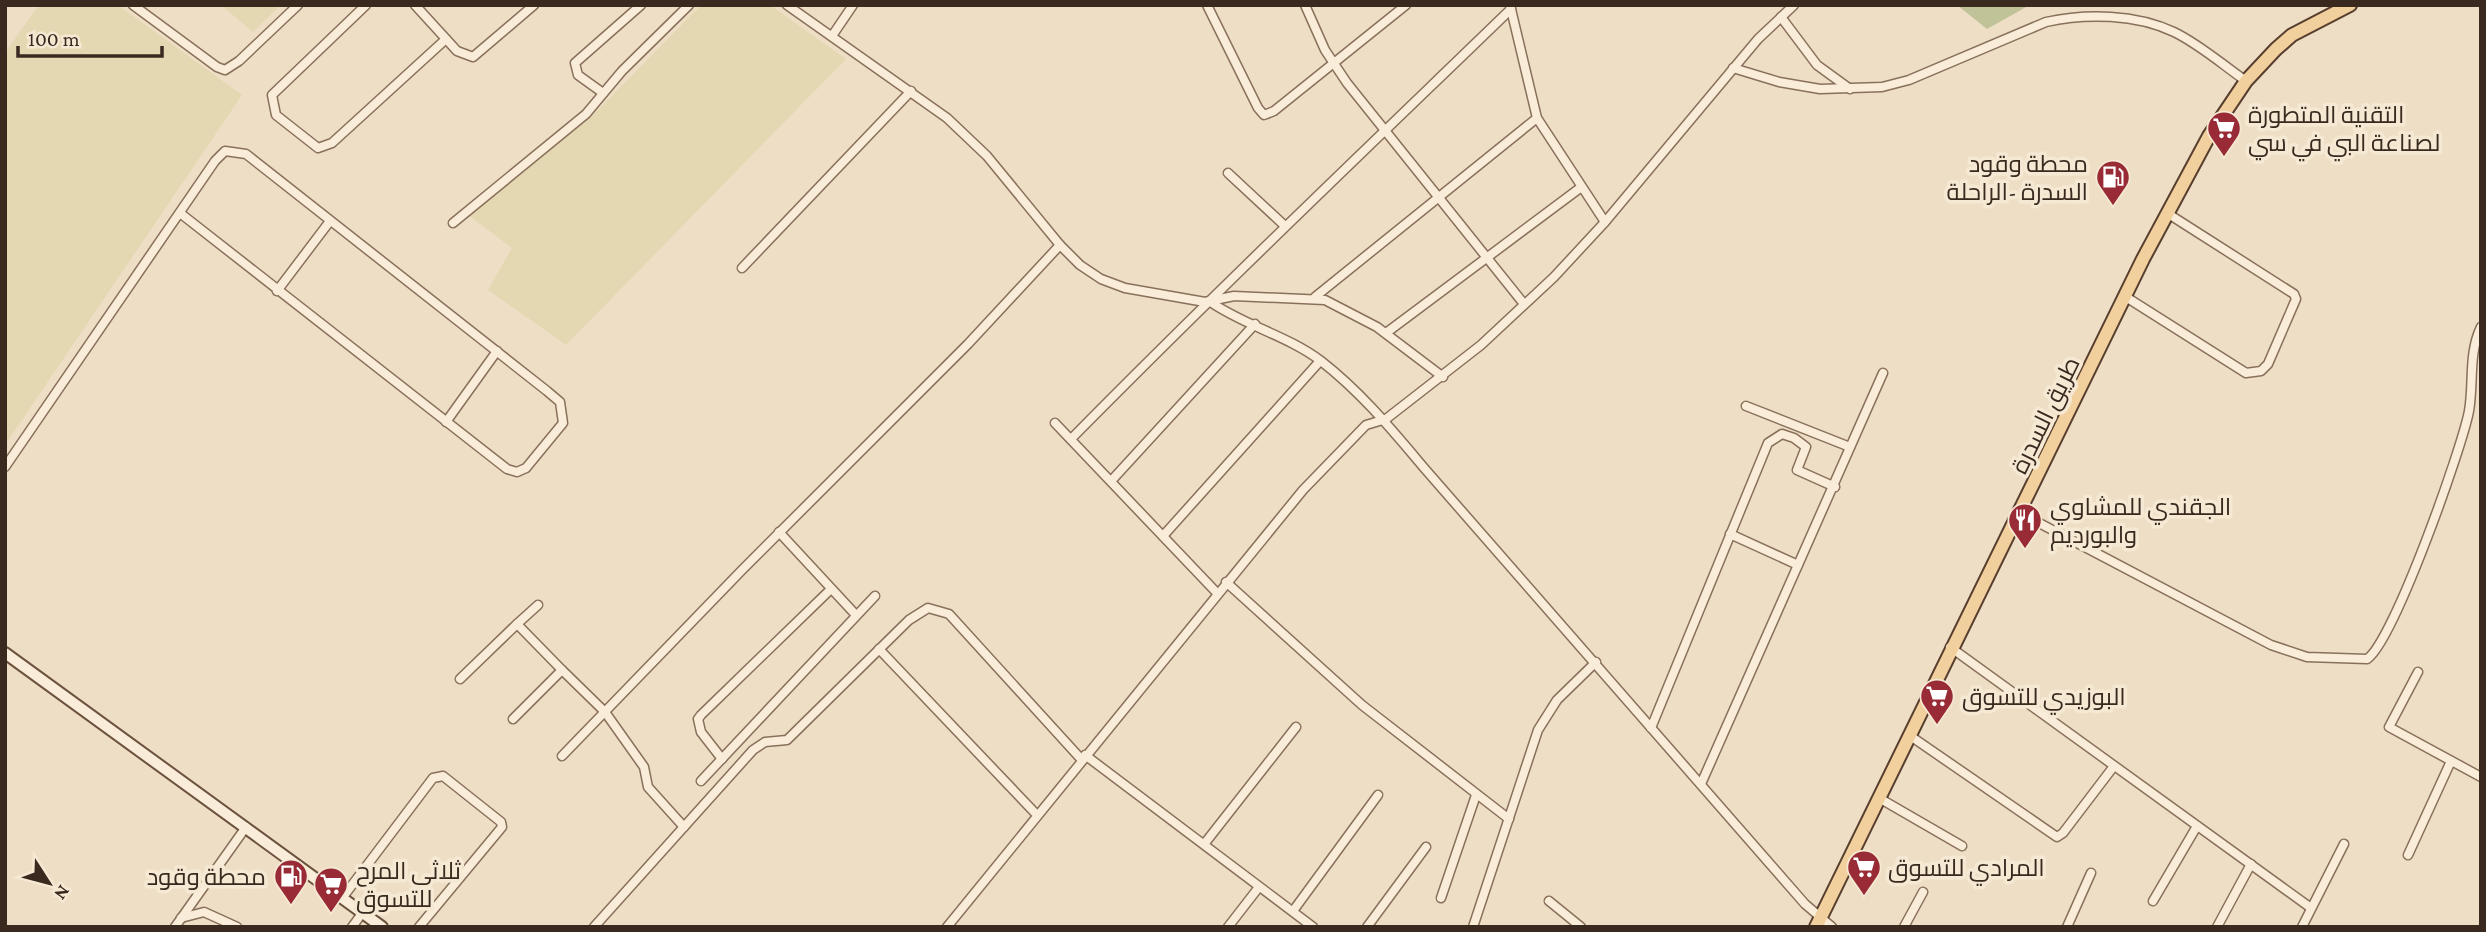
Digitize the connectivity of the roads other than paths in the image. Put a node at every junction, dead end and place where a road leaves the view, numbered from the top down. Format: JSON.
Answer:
{"nodes":[{"id":1,"x":133,"y":5,"type":"edge"},
{"id":2,"x":298,"y":5,"type":"edge"},
{"id":3,"x":366,"y":5,"type":"edge"},
{"id":4,"x":415,"y":5,"type":"edge"},
{"id":5,"x":534,"y":5,"type":"edge"},
{"id":6,"x":640,"y":5,"type":"edge"},
{"id":7,"x":689,"y":5,"type":"edge"},
{"id":8,"x":787,"y":5,"type":"edge"},
{"id":9,"x":853,"y":5,"type":"edge"},
{"id":10,"x":1207,"y":5,"type":"edge"},
{"id":11,"x":1305,"y":5,"type":"edge"},
{"id":12,"x":1406,"y":5,"type":"edge"},
{"id":13,"x":1794,"y":5,"type":"edge"},
{"id":14,"x":2350,"y":5,"type":"edge"},
{"id":15,"x":1511,"y":7,"type":"edge"},
{"id":16,"x":1781,"y":17,"type":"junction"},
{"id":17,"x":832,"y":36,"type":"junction"},
{"id":18,"x":446,"y":39,"type":"junction"},
{"id":19,"x":1332,"y":63,"type":"junction"},
{"id":20,"x":1733,"y":68,"type":"junction"},
{"id":21,"x":2246,"y":81,"type":"junction"},
{"id":22,"x":1850,"y":89,"type":"junction"},
{"id":23,"x":911,"y":91,"type":"junction"},
{"id":24,"x":603,"y":93,"type":"junction"},
{"id":25,"x":1537,"y":118,"type":"junction"},
{"id":26,"x":1386,"y":129,"type":"junction"},
{"id":27,"x":1228,"y":173,"type":"dead end"},
{"id":28,"x":1580,"y":188,"type":"junction"},
{"id":29,"x":1437,"y":197,"type":"junction"},
{"id":30,"x":180,"y":213,"type":"junction"},
{"id":31,"x":2166,"y":213,"type":"junction"},
{"id":32,"x":331,"y":222,"type":"junction"},
{"id":33,"x":1605,"y":222,"type":"junction"},
{"id":34,"x":453,"y":223,"type":"dead end"},
{"id":35,"x":1285,"y":226,"type":"junction"},
{"id":36,"x":1060,"y":245,"type":"junction"},
{"id":37,"x":1487,"y":258,"type":"junction"},
{"id":38,"x":742,"y":268,"type":"dead end"},
{"id":39,"x":276,"y":291,"type":"junction"},
{"id":40,"x":1315,"y":297,"type":"junction"},
{"id":41,"x":2126,"y":297,"type":"junction"},
{"id":42,"x":1209,"y":303,"type":"junction"},
{"id":43,"x":1524,"y":304,"type":"junction"},
{"id":44,"x":1255,"y":324,"type":"junction"},
{"id":45,"x":2481,"y":327,"type":"edge"},
{"id":46,"x":1386,"y":333,"type":"junction"},
{"id":47,"x":496,"y":351,"type":"junction"},
{"id":48,"x":1320,"y":361,"type":"junction"},
{"id":49,"x":1883,"y":373,"type":"dead end"},
{"id":50,"x":1443,"y":377,"type":"junction"},
{"id":51,"x":1746,"y":406,"type":"dead end"},
{"id":52,"x":1386,"y":419,"type":"junction"},
{"id":53,"x":446,"y":422,"type":"junction"},
{"id":54,"x":1055,"y":423,"type":"dead end"},
{"id":55,"x":1071,"y":439,"type":"junction"},
{"id":56,"x":1850,"y":447,"type":"junction"},
{"id":57,"x":5,"y":467,"type":"edge"},
{"id":58,"x":1112,"y":480,"type":"junction"},
{"id":59,"x":1835,"y":487,"type":"junction"},
{"id":60,"x":2020,"y":513,"type":"junction"},
{"id":61,"x":779,"y":532,"type":"junction"},
{"id":62,"x":1730,"y":534,"type":"junction"},
{"id":63,"x":1163,"y":536,"type":"junction"},
{"id":64,"x":1798,"y":565,"type":"junction"},
{"id":65,"x":1226,"y":582,"type":"junction"},
{"id":66,"x":831,"y":589,"type":"junction"},
{"id":67,"x":1217,"y":593,"type":"junction"},
{"id":68,"x":875,"y":596,"type":"dead end"},
{"id":69,"x":538,"y":604,"type":"dead end"},
{"id":70,"x":855,"y":614,"type":"junction"},
{"id":71,"x":517,"y":624,"type":"junction"},
{"id":72,"x":1950,"y":647,"type":"junction"},
{"id":73,"x":879,"y":649,"type":"junction"},
{"id":74,"x":6,"y":655,"type":"edge"},
{"id":75,"x":1596,"y":662,"type":"junction"},
{"id":76,"x":562,"y":670,"type":"junction"},
{"id":77,"x":2418,"y":672,"type":"dead end"},
{"id":78,"x":460,"y":680,"type":"dead end"},
{"id":79,"x":605,"y":712,"type":"junction"},
{"id":80,"x":513,"y":719,"type":"dead end"},
{"id":81,"x":1296,"y":727,"type":"dead end"},
{"id":82,"x":1651,"y":728,"type":"junction"},
{"id":83,"x":1909,"y":735,"type":"junction"},
{"id":84,"x":562,"y":756,"type":"dead end"},
{"id":85,"x":1083,"y":757,"type":"junction"},
{"id":86,"x":722,"y":759,"type":"junction"},
{"id":87,"x":2451,"y":761,"type":"junction"},
{"id":88,"x":2114,"y":766,"type":"junction"},
{"id":89,"x":2481,"y":776,"type":"edge"},
{"id":90,"x":701,"y":781,"type":"dead end"},
{"id":91,"x":1701,"y":784,"type":"junction"},
{"id":92,"x":1378,"y":795,"type":"dead end"},
{"id":93,"x":1476,"y":795,"type":"junction"},
{"id":94,"x":1880,"y":797,"type":"junction"},
{"id":95,"x":1037,"y":815,"type":"junction"},
{"id":96,"x":1509,"y":819,"type":"junction"},
{"id":97,"x":2197,"y":826,"type":"junction"},
{"id":98,"x":246,"y":827,"type":"junction"},
{"id":99,"x":684,"y":827,"type":"junction"},
{"id":100,"x":1205,"y":843,"type":"junction"},
{"id":101,"x":2344,"y":844,"type":"dead end"},
{"id":102,"x":1962,"y":846,"type":"dead end"},
{"id":103,"x":1426,"y":847,"type":"dead end"},
{"id":104,"x":2408,"y":855,"type":"dead end"},
{"id":105,"x":2251,"y":864,"type":"junction"},
{"id":106,"x":2091,"y":873,"type":"dead end"},
{"id":107,"x":1259,"y":887,"type":"junction"},
{"id":108,"x":1923,"y":892,"type":"dead end"},
{"id":109,"x":343,"y":897,"type":"junction"},
{"id":110,"x":1441,"y":898,"type":"dead end"},
{"id":111,"x":1549,"y":901,"type":"dead end"},
{"id":112,"x":2153,"y":901,"type":"dead end"},
{"id":113,"x":2311,"y":908,"type":"junction"},
{"id":114,"x":1293,"y":911,"type":"junction"},
{"id":115,"x":363,"y":912,"type":"junction"},
{"id":116,"x":181,"y":918,"type":"junction"},
{"id":117,"x":1818,"y":922,"type":"edge"},
{"id":118,"x":175,"y":927,"type":"edge"},
{"id":119,"x":237,"y":927,"type":"edge"},
{"id":120,"x":352,"y":927,"type":"edge"},
{"id":121,"x":382,"y":927,"type":"edge"},
{"id":122,"x":419,"y":927,"type":"edge"},
{"id":123,"x":594,"y":927,"type":"edge"},
{"id":124,"x":947,"y":927,"type":"edge"},
{"id":125,"x":1228,"y":927,"type":"edge"},
{"id":126,"x":1313,"y":927,"type":"edge"},
{"id":127,"x":1367,"y":927,"type":"edge"},
{"id":128,"x":1473,"y":927,"type":"edge"},
{"id":129,"x":1581,"y":927,"type":"edge"},
{"id":130,"x":1832,"y":927,"type":"edge"},
{"id":131,"x":1904,"y":927,"type":"edge"},
{"id":132,"x":2067,"y":927,"type":"edge"},
{"id":133,"x":2217,"y":927,"type":"edge"},
{"id":134,"x":2302,"y":927,"type":"edge"}],
"edges":[{"from":1,"to":2,"type":"street"},
{"from":3,"to":18,"type":"street"},
{"from":4,"to":18,"type":"street"},
{"from":5,"to":18,"type":"street"},
{"from":6,"to":24,"type":"street"},
{"from":7,"to":24,"type":"street"},
{"from":8,"to":17,"type":"street"},
{"from":9,"to":17,"type":"street"},
{"from":10,"to":19,"type":"street"},
{"from":11,"to":19,"type":"street"},
{"from":12,"to":19,"type":"street"},
{"from":13,"to":16,"type":"street"},
{"from":14,"to":21,"type":"main road","name":"طريق السدرة"},
{"from":15,"to":25,"type":"street"},
{"from":15,"to":26,"type":"street"},
{"from":16,"to":20,"type":"street"},
{"from":16,"to":22,"type":"street"},
{"from":17,"to":23,"type":"street"},
{"from":19,"to":26,"type":"street"},
{"from":20,"to":22,"type":"street"},
{"from":20,"to":33,"type":"street"},
{"from":21,"to":22,"type":"street"},
{"from":21,"to":31,"type":"main road","name":"طريق السدرة"},
{"from":23,"to":36,"type":"street"},
{"from":23,"to":38,"type":"street"},
{"from":24,"to":34,"type":"street"},
{"from":25,"to":28,"type":"street"},
{"from":25,"to":29,"type":"street"},
{"from":26,"to":29,"type":"street"},
{"from":26,"to":35,"type":"street"},
{"from":27,"to":35,"type":"street"},
{"from":28,"to":33,"type":"street"},
{"from":28,"to":37,"type":"street"},
{"from":29,"to":37,"type":"street"},
{"from":29,"to":40,"type":"street"},
{"from":30,"to":32,"type":"street"},
{"from":30,"to":39,"type":"street"},
{"from":30,"to":57,"type":"street"},
{"from":31,"to":41,"type":"main road","name":"طريق السدرة"},
{"from":31,"to":41,"type":"street"},
{"from":32,"to":39,"type":"street"},
{"from":32,"to":47,"type":"street"},
{"from":33,"to":43,"type":"street"},
{"from":35,"to":42,"type":"street"},
{"from":36,"to":42,"type":"street"},
{"from":36,"to":61,"type":"street"},
{"from":37,"to":43,"type":"street"},
{"from":37,"to":46,"type":"street"},
{"from":39,"to":53,"type":"street"},
{"from":40,"to":42,"type":"street"},
{"from":40,"to":46,"type":"street"},
{"from":41,"to":60,"type":"main road","name":"طريق السدرة"},
{"from":42,"to":44,"type":"street"},
{"from":42,"to":55,"type":"street"},
{"from":43,"to":50,"type":"street"},
{"from":44,"to":48,"type":"street"},
{"from":44,"to":58,"type":"street"},
{"from":45,"to":60,"type":"street"},
{"from":46,"to":50,"type":"street"},
{"from":47,"to":53,"type":"street"},
{"from":47,"to":53,"type":"street"},
{"from":48,"to":52,"type":"street"},
{"from":48,"to":63,"type":"street"},
{"from":49,"to":56,"type":"street"},
{"from":50,"to":52,"type":"street"},
{"from":51,"to":56,"type":"street"},
{"from":52,"to":65,"type":"street"},
{"from":52,"to":75,"type":"street"},
{"from":54,"to":55,"type":"street"},
{"from":55,"to":58,"type":"street"},
{"from":56,"to":59,"type":"street"},
{"from":58,"to":63,"type":"street"},
{"from":59,"to":62,"type":"street"},
{"from":59,"to":64,"type":"street"},
{"from":60,"to":72,"type":"main road","name":"طريق السدرة"},
{"from":61,"to":66,"type":"street"},
{"from":61,"to":79,"type":"street"},
{"from":62,"to":64,"type":"street"},
{"from":62,"to":82,"type":"street"},
{"from":63,"to":67,"type":"street"},
{"from":64,"to":91,"type":"street"},
{"from":65,"to":67,"type":"street"},
{"from":65,"to":93,"type":"street"},
{"from":66,"to":70,"type":"street"},
{"from":66,"to":86,"type":"street"},
{"from":67,"to":85,"type":"street"},
{"from":68,"to":70,"type":"street"},
{"from":69,"to":71,"type":"street"},
{"from":70,"to":86,"type":"street"},
{"from":71,"to":76,"type":"street"},
{"from":71,"to":78,"type":"street"},
{"from":72,"to":83,"type":"main road","name":"طريق السدرة"},
{"from":72,"to":88,"type":"street"},
{"from":73,"to":85,"type":"street"},
{"from":73,"to":95,"type":"street"},
{"from":73,"to":99,"type":"street"},
{"from":74,"to":98,"type":"street"},
{"from":75,"to":82,"type":"street"},
{"from":75,"to":96,"type":"street"},
{"from":76,"to":79,"type":"street"},
{"from":76,"to":80,"type":"street"},
{"from":77,"to":87,"type":"street"},
{"from":79,"to":84,"type":"street"},
{"from":79,"to":99,"type":"street"},
{"from":81,"to":100,"type":"street"},
{"from":82,"to":91,"type":"street"},
{"from":83,"to":88,"type":"street"},
{"from":83,"to":94,"type":"main road","name":"طريق السدرة"},
{"from":85,"to":95,"type":"street"},
{"from":85,"to":100,"type":"street"},
{"from":86,"to":90,"type":"street"},
{"from":87,"to":89,"type":"street"},
{"from":87,"to":104,"type":"street"},
{"from":88,"to":97,"type":"street"},
{"from":91,"to":117,"type":"street"},
{"from":92,"to":114,"type":"street"},
{"from":93,"to":96,"type":"street"},
{"from":93,"to":110,"type":"street"},
{"from":94,"to":102,"type":"street"},
{"from":94,"to":117,"type":"main road","name":"طريق السدرة"},
{"from":95,"to":124,"type":"street"},
{"from":96,"to":128,"type":"street"},
{"from":97,"to":105,"type":"street"},
{"from":97,"to":112,"type":"street"},
{"from":98,"to":109,"type":"street"},
{"from":98,"to":116,"type":"street"},
{"from":99,"to":123,"type":"street"},
{"from":100,"to":107,"type":"street"},
{"from":101,"to":113,"type":"street"},
{"from":103,"to":127,"type":"street"},
{"from":105,"to":113,"type":"street"},
{"from":105,"to":133,"type":"street"},
{"from":106,"to":132,"type":"street"},
{"from":107,"to":114,"type":"street"},
{"from":107,"to":125,"type":"street"},
{"from":108,"to":131,"type":"street"},
{"from":109,"to":115,"type":"street"},
{"from":109,"to":122,"type":"street"},
{"from":111,"to":129,"type":"street"},
{"from":113,"to":134,"type":"street"},
{"from":114,"to":126,"type":"street"},
{"from":115,"to":120,"type":"street"},
{"from":115,"to":121,"type":"street"},
{"from":116,"to":118,"type":"street"},
{"from":116,"to":119,"type":"street"},
{"from":117,"to":130,"type":"street"}]}
